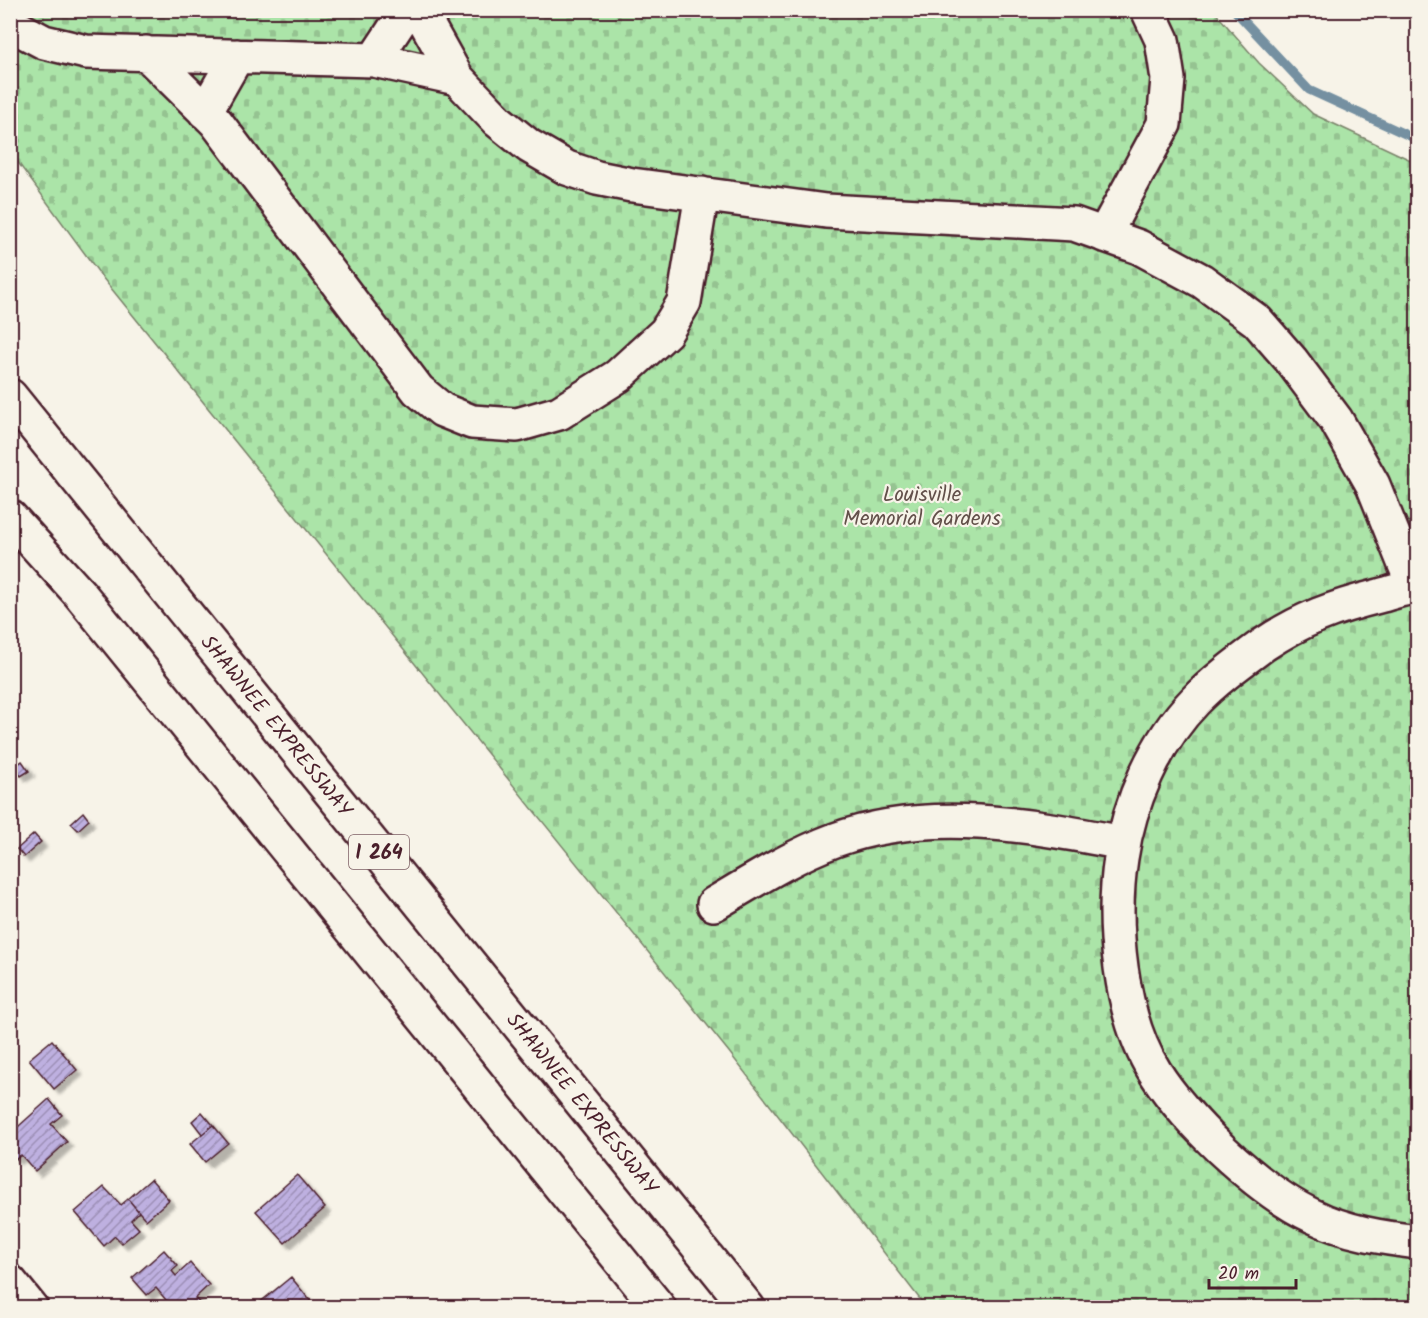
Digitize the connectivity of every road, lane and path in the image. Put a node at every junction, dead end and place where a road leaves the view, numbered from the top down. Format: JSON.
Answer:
{"nodes":[{"id":1,"x":407,"y":10,"type":"edge"},
{"id":2,"x":419,"y":10,"type":"edge"},
{"id":3,"x":1148,"y":10,"type":"edge"},
{"id":4,"x":10,"y":24,"type":"edge"},
{"id":5,"x":146,"y":53,"type":"junction"},
{"id":6,"x":237,"y":56,"type":"junction"},
{"id":7,"x":374,"y":60,"type":"junction"},
{"id":8,"x":457,"y":78,"type":"junction"},
{"id":9,"x":205,"y":111,"type":"junction"},
{"id":10,"x":702,"y":194,"type":"junction"},
{"id":11,"x":1104,"y":235,"type":"junction"},
{"id":12,"x":10,"y":396,"type":"edge"},
{"id":13,"x":10,"y":517,"type":"edge"},
{"id":14,"x":1416,"y":587,"type":"edge"},
{"id":15,"x":1123,"y":843,"type":"junction"},
{"id":16,"x":714,"y":904,"type":"dead end"},
{"id":17,"x":1418,"y":1242,"type":"edge"},
{"id":18,"x":10,"y":1282,"type":"edge"},
{"id":19,"x":31,"y":1308,"type":"edge"},
{"id":20,"x":659,"y":1308,"type":"edge"},
{"id":21,"x":748,"y":1308,"type":"edge"}],
"edges":[{"from":1,"to":7,"type":"main road"},
{"from":2,"to":8,"type":"main road"},
{"from":3,"to":11,"type":"main road"},
{"from":4,"to":5,"type":"main road"},
{"from":5,"to":6,"type":"main road"},
{"from":5,"to":9,"type":"main road"},
{"from":6,"to":7,"type":"main road"},
{"from":6,"to":9,"type":"main road"},
{"from":7,"to":8,"type":"main road"},
{"from":8,"to":10,"type":"main road"},
{"from":9,"to":10,"type":"main road"},
{"from":10,"to":11,"type":"main road"},
{"from":11,"to":14,"type":"main road"},
{"from":12,"to":21,"type":"main road","name":"SHAWNEE EXPRESSWAY","number":"I 264"},
{"from":13,"to":20,"type":"main road"},
{"from":14,"to":15,"type":"main road"},
{"from":15,"to":16,"type":"main road"},
{"from":15,"to":17,"type":"main road"},
{"from":18,"to":19,"type":"main road"}]}
